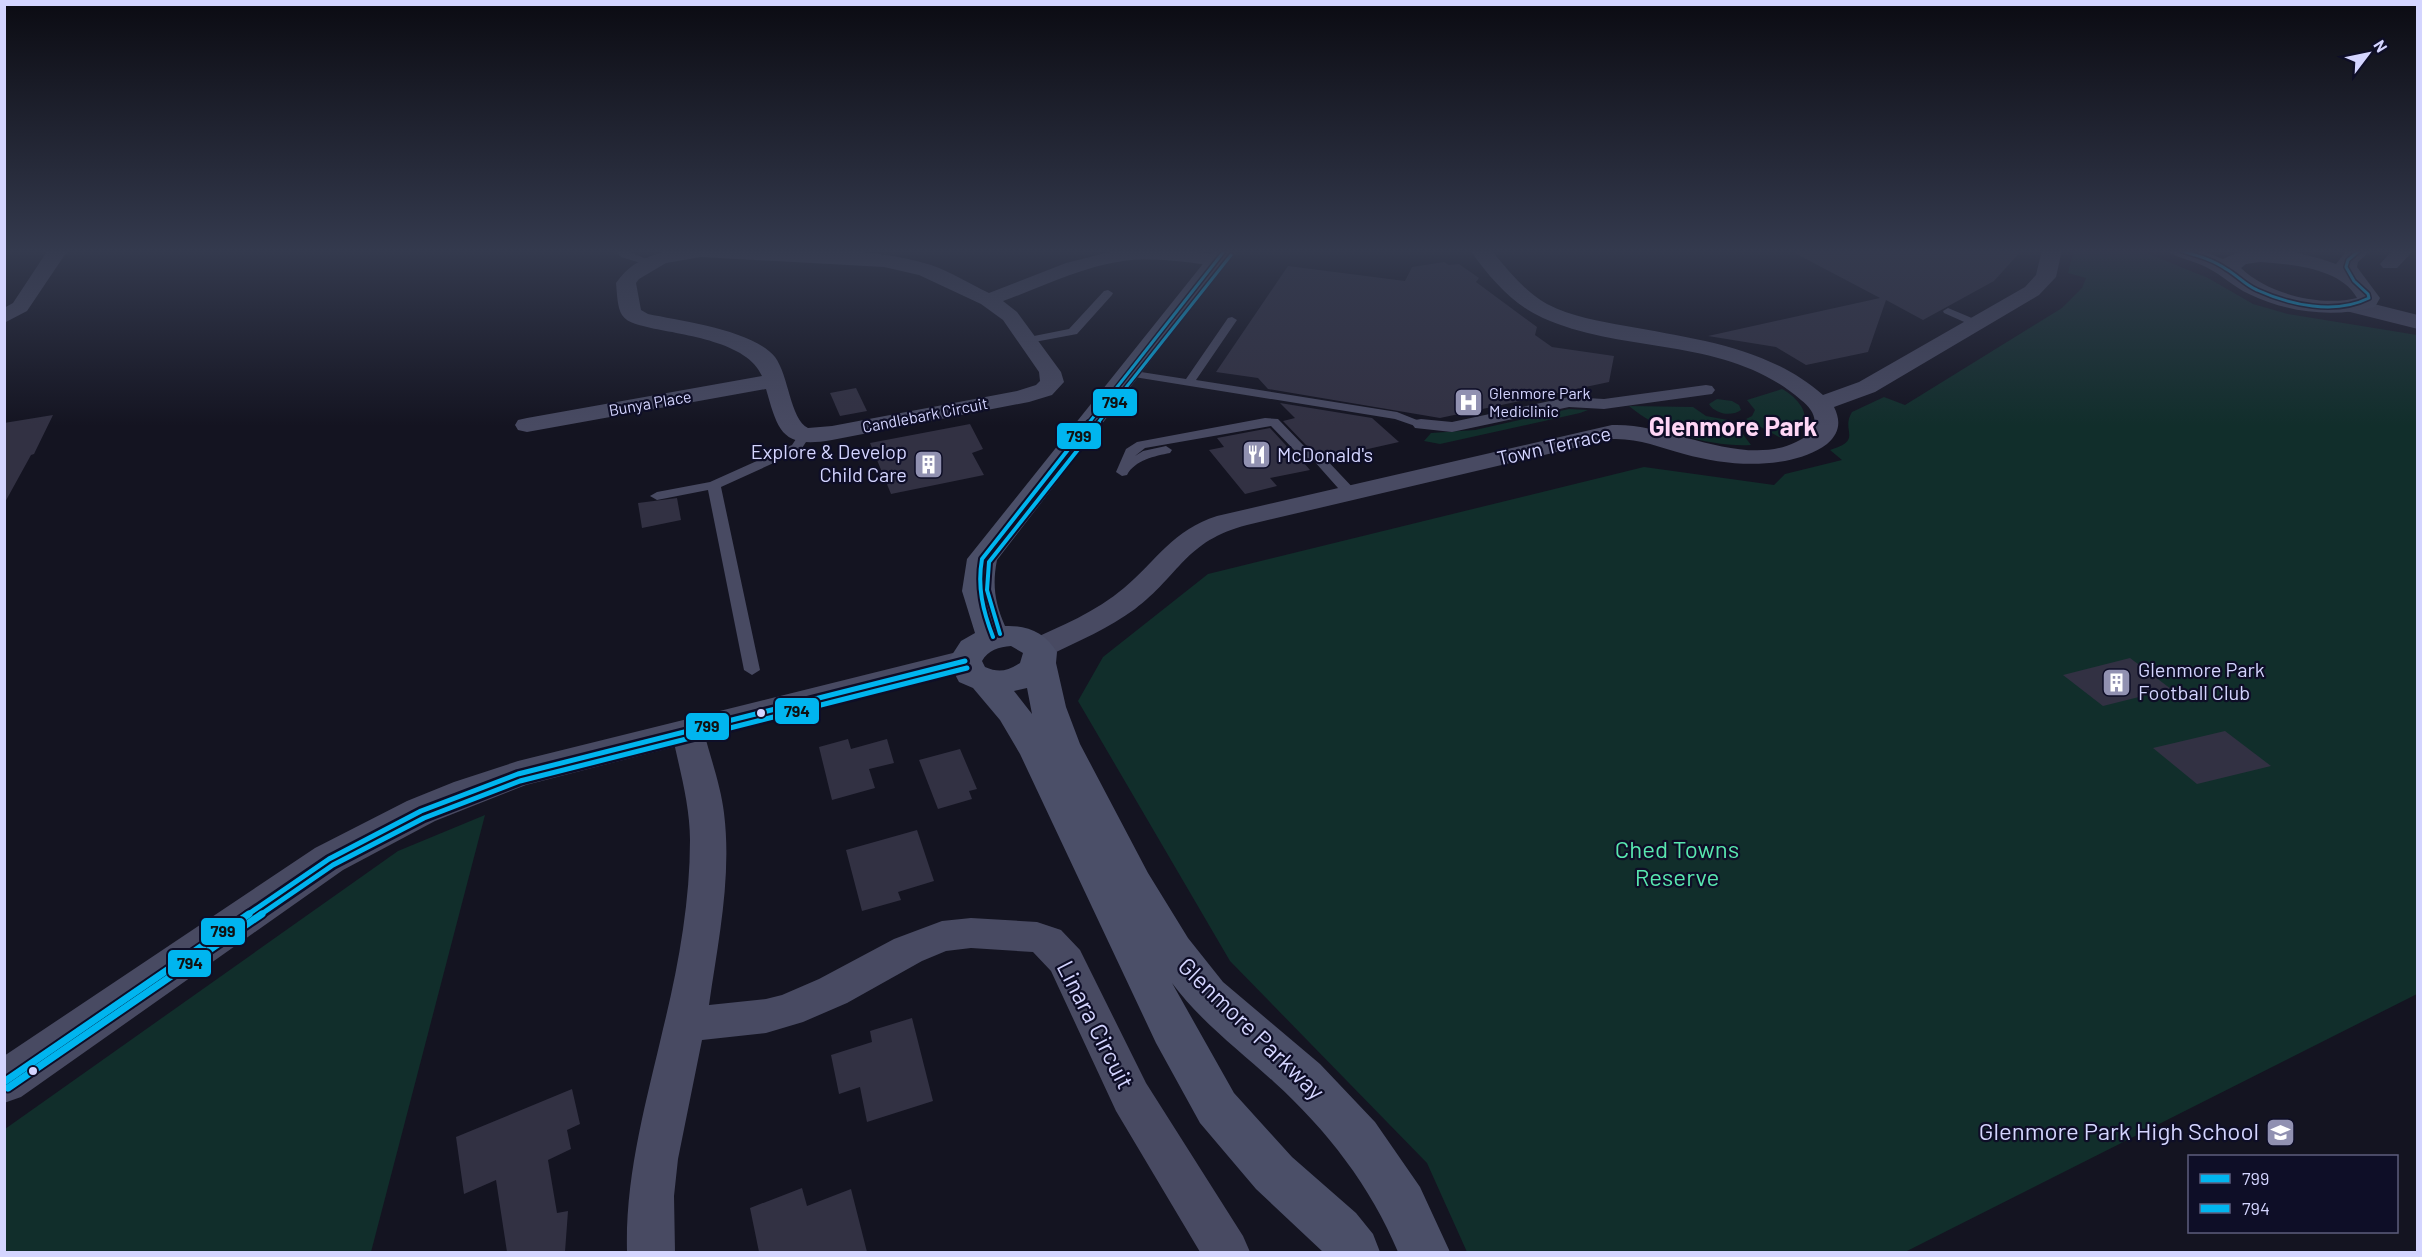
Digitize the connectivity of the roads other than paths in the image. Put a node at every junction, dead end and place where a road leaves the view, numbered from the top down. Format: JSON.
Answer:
{"nodes":[{"id":1,"x":19,"y":309,"type":"edge"},
{"id":2,"x":630,"y":309,"type":"edge"},
{"id":3,"x":1000,"y":309,"type":"edge"},
{"id":4,"x":1094,"y":309,"type":"edge"},
{"id":5,"x":1178,"y":309,"type":"edge"},
{"id":6,"x":1543,"y":309,"type":"edge"},
{"id":7,"x":1999,"y":309,"type":"edge"},
{"id":8,"x":2389,"y":309,"type":"edge"},
{"id":9,"x":1948,"y":311,"type":"dead end"},
{"id":10,"x":4,"y":317,"type":"edge"},
{"id":11,"x":1232,"y":321,"type":"dead end"},
{"id":12,"x":2418,"y":322,"type":"edge"},
{"id":13,"x":1975,"y":323,"type":"junction"},
{"id":14,"x":1029,"y":340,"type":"junction"},
{"id":15,"x":1128,"y":373,"type":"junction"},
{"id":16,"x":774,"y":381,"type":"junction"},
{"id":17,"x":1189,"y":382,"type":"junction"},
{"id":18,"x":1706,"y":390,"type":"dead end"},
{"id":19,"x":1820,"y":404,"type":"junction"},
{"id":20,"x":1421,"y":424,"type":"joint"},
{"id":21,"x":527,"y":425,"type":"dead end"},
{"id":22,"x":804,"y":435,"type":"junction"},
{"id":23,"x":1123,"y":469,"type":"dead end"},
{"id":24,"x":714,"y":485,"type":"junction"},
{"id":25,"x":1351,"y":494,"type":"junction"},
{"id":26,"x":657,"y":496,"type":"dead end"},
{"id":27,"x":1040,"y":656,"type":"junction"},
{"id":28,"x":982,"y":660,"type":"junction"},
{"id":29,"x":752,"y":670,"type":"dead end"},
{"id":30,"x":688,"y":733,"type":"junction"},
{"id":31,"x":685,"y":1025,"type":"junction"},
{"id":32,"x":4,"y":1082,"type":"edge"},
{"id":33,"x":651,"y":1252,"type":"edge"},
{"id":34,"x":1226,"y":1252,"type":"edge"},
{"id":35,"x":1354,"y":1252,"type":"edge"},
{"id":36,"x":1424,"y":1252,"type":"edge"}],
"edges":[{"from":1,"to":10,"type":"street"},
{"from":2,"to":16,"type":"street","name":"Candlebark Circuit"},
{"from":3,"to":14,"type":"street","name":"Candlebark Circuit"},
{"from":4,"to":14,"type":"lane"},
{"from":5,"to":15,"type":"main road","name":"Glenmore Parkway"},
{"from":6,"to":19,"type":"street"},
{"from":7,"to":13,"type":"street"},
{"from":8,"to":12,"type":"street"},
{"from":9,"to":13,"type":"lane"},
{"from":11,"to":17,"type":"lane"},
{"from":13,"to":19,"type":"street"},
{"from":14,"to":22,"type":"street","name":"Candlebark Circuit"},
{"from":15,"to":17,"type":"lane"},
{"from":15,"to":28,"type":"main road","name":"Glenmore Parkway"},
{"from":16,"to":21,"type":"street","name":"Bunya Place"},
{"from":16,"to":22,"type":"street","name":"Candlebark Circuit"},
{"from":17,"to":20,"type":"lane"},
{"from":18,"to":20,"type":"street"},
{"from":19,"to":25,"type":"street","name":"Town Terrace"},
{"from":22,"to":24,"type":"lane"},
{"from":23,"to":25,"type":"lane"},
{"from":24,"to":26,"type":"lane"},
{"from":24,"to":29,"type":"lane"},
{"from":25,"to":27,"type":"street","name":"Town Terrace"},
{"from":27,"to":28,"type":"main road"},
{"from":27,"to":28,"type":"main road"},
{"from":27,"to":36,"type":"main road","name":"Glenmore Parkway"},
{"from":28,"to":30,"type":"street"},
{"from":28,"to":35,"type":"main road","name":"Glenmore Parkway"},
{"from":30,"to":31,"type":"street"},
{"from":30,"to":32,"type":"street"},
{"from":31,"to":33,"type":"street"},
{"from":31,"to":34,"type":"street","name":"Linara Circuit"}]}
